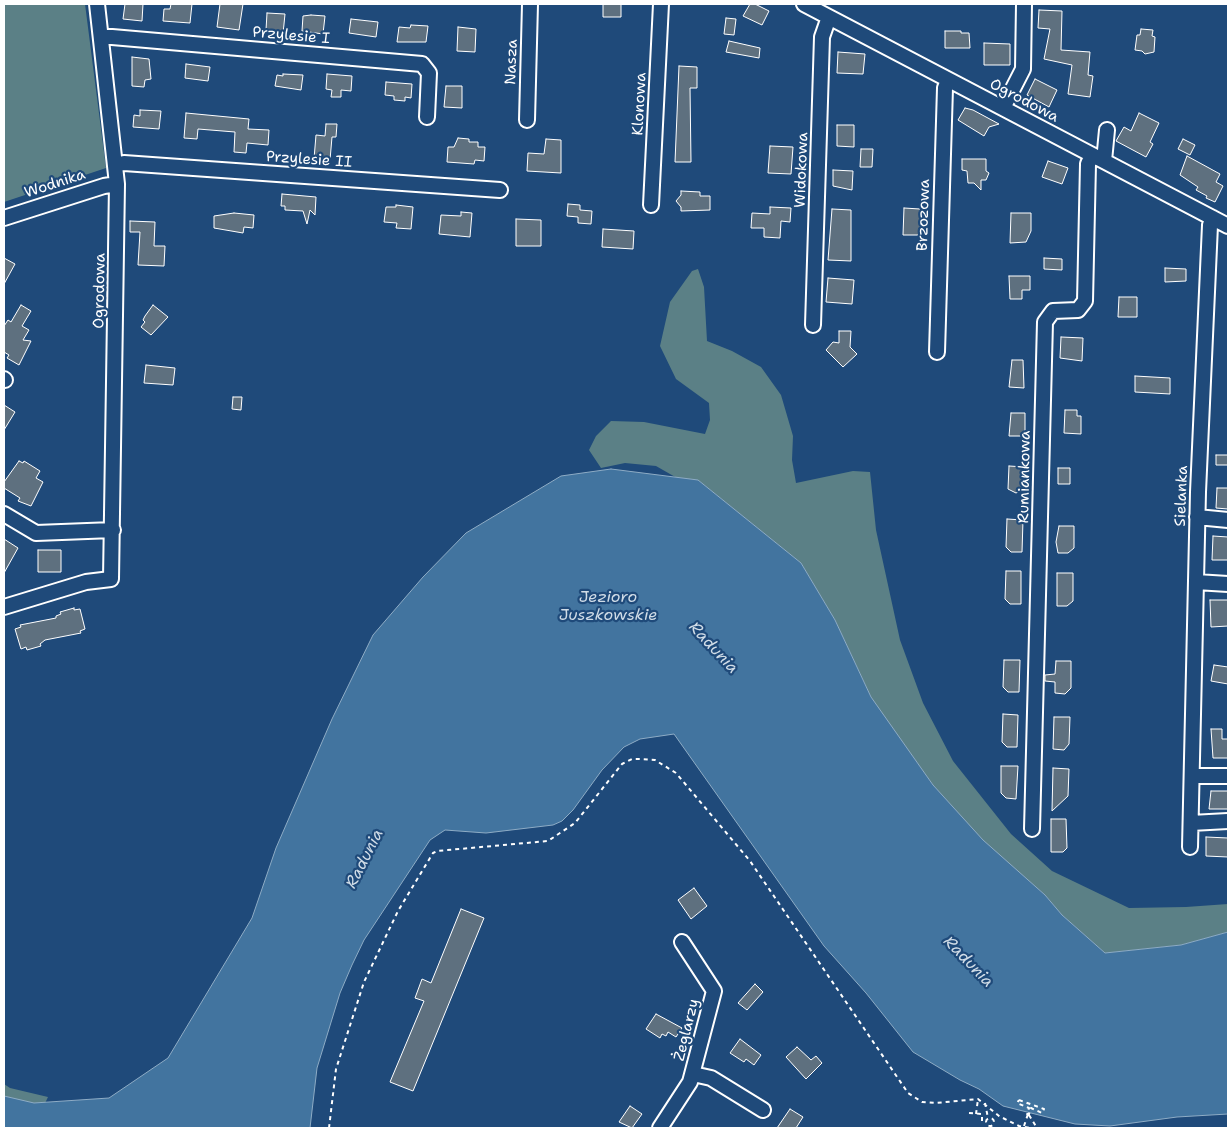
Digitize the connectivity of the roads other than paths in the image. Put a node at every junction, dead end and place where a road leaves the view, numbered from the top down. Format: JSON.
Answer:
{"nodes":[{"id":1,"x":97,"y":4,"type":"edge"},
{"id":2,"x":530,"y":4,"type":"edge"},
{"id":3,"x":661,"y":4,"type":"edge"},
{"id":4,"x":804,"y":4,"type":"edge"},
{"id":5,"x":1024,"y":4,"type":"edge"},
{"id":6,"x":828,"y":16,"type":"junction"},
{"id":7,"x":101,"y":37,"type":"junction"},
{"id":8,"x":948,"y":80,"type":"junction"},
{"id":9,"x":1003,"y":108,"type":"junction"},
{"id":10,"x":427,"y":117,"type":"dead end"},
{"id":11,"x":527,"y":120,"type":"dead end"},
{"id":12,"x":1107,"y":130,"type":"dead end"},
{"id":13,"x":1098,"y":158,"type":"junction"},
{"id":14,"x":115,"y":165,"type":"junction"},
{"id":15,"x":117,"y":184,"type":"junction"},
{"id":16,"x":500,"y":190,"type":"dead end"},
{"id":17,"x":650,"y":205,"type":"dead end"},
{"id":18,"x":4,"y":218,"type":"edge"},
{"id":19,"x":1213,"y":218,"type":"junction"},
{"id":20,"x":1228,"y":226,"type":"edge"},
{"id":21,"x":813,"y":325,"type":"dead end"},
{"id":22,"x":937,"y":352,"type":"dead end"},
{"id":23,"x":4,"y":514,"type":"edge"},
{"id":24,"x":1197,"y":517,"type":"junction"},
{"id":25,"x":1228,"y":520,"type":"edge"},
{"id":26,"x":113,"y":530,"type":"junction"},
{"id":27,"x":1196,"y":582,"type":"junction"},
{"id":28,"x":1228,"y":584,"type":"edge"},
{"id":29,"x":4,"y":607,"type":"edge"},
{"id":30,"x":1192,"y":776,"type":"junction"},
{"id":31,"x":1228,"y":776,"type":"edge"},
{"id":32,"x":1228,"y":821,"type":"edge"},
{"id":33,"x":1191,"y":822,"type":"junction"},
{"id":34,"x":1032,"y":829,"type":"dead end"},
{"id":35,"x":1190,"y":847,"type":"dead end"},
{"id":36,"x":682,"y":942,"type":"dead end"},
{"id":37,"x":693,"y":1074,"type":"junction"},
{"id":38,"x":763,"y":1110,"type":"dead end"},
{"id":39,"x":660,"y":1128,"type":"edge"}],
"edges":[{"from":1,"to":7,"type":"street","name":"Ogrodowa"},
{"from":2,"to":11,"type":"street","name":"Nasza"},
{"from":3,"to":17,"type":"street","name":"Klonowa"},
{"from":4,"to":6,"type":"street","name":"Ogrodowa"},
{"from":5,"to":9,"type":"street"},
{"from":6,"to":8,"type":"street","name":"Ogrodowa"},
{"from":6,"to":21,"type":"street","name":"Widokowa"},
{"from":7,"to":10,"type":"street","name":"Przylesie I"},
{"from":7,"to":14,"type":"street","name":"Ogrodowa"},
{"from":8,"to":9,"type":"street","name":"Ogrodowa"},
{"from":8,"to":22,"type":"street","name":"Brzozowa"},
{"from":9,"to":13,"type":"street","name":"Ogrodowa"},
{"from":12,"to":13,"type":"street"},
{"from":13,"to":19,"type":"street","name":"Ogrodowa"},
{"from":13,"to":34,"type":"street","name":"Rumiankowa"},
{"from":14,"to":15,"type":"street","name":"Ogrodowa"},
{"from":14,"to":16,"type":"street","name":"Przylesie II"},
{"from":15,"to":18,"type":"street","name":"Wodnika"},
{"from":15,"to":26,"type":"street","name":"Ogrodowa"},
{"from":19,"to":20,"type":"street","name":"Ogrodowa"},
{"from":19,"to":24,"type":"street","name":"Sielanka"},
{"from":23,"to":26,"type":"street"},
{"from":24,"to":25,"type":"street"},
{"from":24,"to":27,"type":"street","name":"Sielanka"},
{"from":26,"to":29,"type":"street","name":"Ogrodowa"},
{"from":27,"to":28,"type":"street"},
{"from":27,"to":30,"type":"street","name":"Sielanka"},
{"from":30,"to":31,"type":"street"},
{"from":30,"to":33,"type":"street","name":"Sielanka"},
{"from":32,"to":33,"type":"street"},
{"from":33,"to":35,"type":"street","name":"Sielanka"},
{"from":36,"to":37,"type":"street","name":"Żeglarzy"},
{"from":37,"to":38,"type":"street","name":"Żeglarzy"},
{"from":37,"to":39,"type":"street","name":"Żeglarzy"}]}
